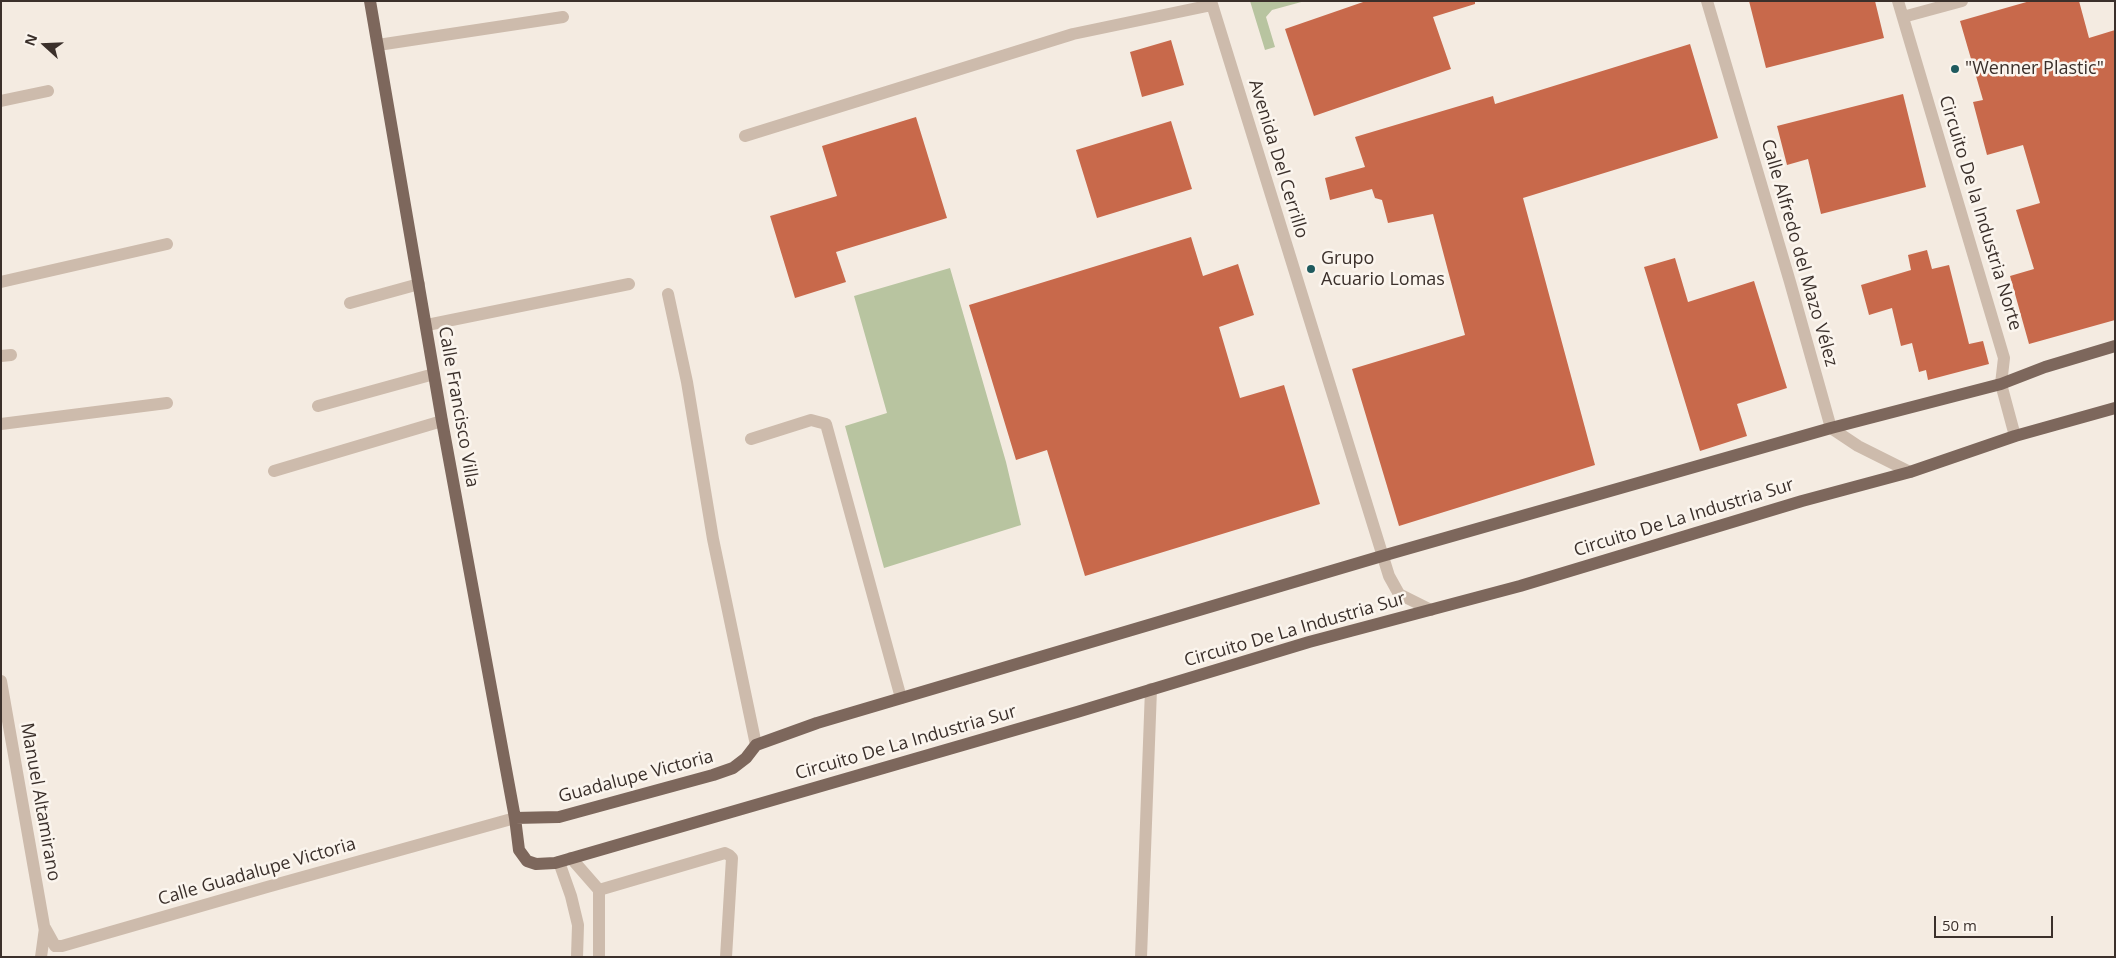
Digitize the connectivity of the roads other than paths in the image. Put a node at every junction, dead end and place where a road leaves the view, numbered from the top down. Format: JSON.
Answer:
{"nodes":[{"id":1,"x":370,"y":1,"type":"edge"},
{"id":2,"x":1707,"y":1,"type":"edge"},
{"id":3,"x":1898,"y":1,"type":"edge"},
{"id":4,"x":1962,"y":1,"type":"edge"},
{"id":5,"x":1212,"y":3,"type":"edge"},
{"id":6,"x":1903,"y":17,"type":"junction"},
{"id":7,"x":563,"y":18,"type":"dead end"},
{"id":8,"x":378,"y":45,"type":"junction"},
{"id":9,"x":48,"y":91,"type":"dead end"},
{"id":10,"x":1,"y":101,"type":"edge"},
{"id":11,"x":745,"y":136,"type":"dead end"},
{"id":12,"x":168,"y":244,"type":"dead end"},
{"id":13,"x":1,"y":282,"type":"edge"},
{"id":14,"x":419,"y":284,"type":"junction"},
{"id":15,"x":629,"y":284,"type":"dead end"},
{"id":16,"x":668,"y":294,"type":"dead end"},
{"id":17,"x":350,"y":303,"type":"dead end"},
{"id":18,"x":426,"y":325,"type":"junction"},
{"id":19,"x":2115,"y":346,"type":"edge"},
{"id":20,"x":434,"y":374,"type":"junction"},
{"id":21,"x":2001,"y":384,"type":"junction"},
{"id":22,"x":167,"y":404,"type":"dead end"},
{"id":23,"x":318,"y":406,"type":"dead end"},
{"id":24,"x":2115,"y":408,"type":"edge"},
{"id":25,"x":442,"y":421,"type":"junction"},
{"id":26,"x":1,"y":424,"type":"edge"},
{"id":27,"x":1831,"y":428,"type":"junction"},
{"id":28,"x":2015,"y":436,"type":"junction"},
{"id":29,"x":751,"y":439,"type":"dead end"},
{"id":30,"x":274,"y":471,"type":"dead end"},
{"id":31,"x":1910,"y":472,"type":"junction"},
{"id":32,"x":1382,"y":556,"type":"junction"},
{"id":33,"x":1431,"y":610,"type":"junction"},
{"id":34,"x":1,"y":681,"type":"edge"},
{"id":35,"x":1151,"y":689,"type":"junction"},
{"id":36,"x":901,"y":698,"type":"junction"},
{"id":37,"x":756,"y":745,"type":"junction"},
{"id":38,"x":515,"y":818,"type":"junction"},
{"id":39,"x":565,"y":860,"type":"junction"},
{"id":40,"x":600,"y":890,"type":"junction"},
{"id":41,"x":45,"y":928,"type":"junction"},
{"id":42,"x":41,"y":957,"type":"edge"},
{"id":43,"x":48,"y":957,"type":"edge"},
{"id":44,"x":577,"y":957,"type":"edge"},
{"id":45,"x":599,"y":957,"type":"edge"},
{"id":46,"x":726,"y":957,"type":"edge"},
{"id":47,"x":1141,"y":957,"type":"edge"}],
"edges":[{"from":1,"to":8,"type":"main road","name":"Calle Francisco Villa"},
{"from":2,"to":27,"type":"street","name":"Calle Alfredo del Mazo Vélez"},
{"from":3,"to":6,"type":"street","name":"Circuito De la Industria Norte"},
{"from":4,"to":6,"type":"street"},
{"from":5,"to":11,"type":"street"},
{"from":5,"to":32,"type":"street","name":"Avenida Del Cerrillo"},
{"from":6,"to":21,"type":"street","name":"Circuito De la Industria Norte"},
{"from":7,"to":8,"type":"street"},
{"from":8,"to":14,"type":"main road","name":"Calle Francisco Villa"},
{"from":9,"to":10,"type":"street"},
{"from":12,"to":13,"type":"street"},
{"from":14,"to":17,"type":"street"},
{"from":14,"to":18,"type":"main road","name":"Calle Francisco Villa"},
{"from":15,"to":18,"type":"street"},
{"from":16,"to":37,"type":"street"},
{"from":18,"to":20,"type":"main road","name":"Calle Francisco Villa"},
{"from":19,"to":21,"type":"main road"},
{"from":20,"to":23,"type":"street"},
{"from":20,"to":25,"type":"main road","name":"Calle Francisco Villa"},
{"from":21,"to":27,"type":"main road"},
{"from":21,"to":28,"type":"street","name":"Circuito De la Industria Norte"},
{"from":22,"to":26,"type":"street"},
{"from":24,"to":28,"type":"main road","name":"Circuito De La Industria Sur"},
{"from":25,"to":30,"type":"street"},
{"from":25,"to":38,"type":"main road","name":"Calle Francisco Villa"},
{"from":27,"to":31,"type":"street"},
{"from":27,"to":32,"type":"main road"},
{"from":28,"to":31,"type":"main road","name":"Circuito De La Industria Sur"},
{"from":29,"to":36,"type":"street"},
{"from":31,"to":33,"type":"main road","name":"Circuito De La Industria Sur"},
{"from":32,"to":33,"type":"street","name":"Avenida Del Cerrillo"},
{"from":32,"to":36,"type":"main road"},
{"from":33,"to":35,"type":"main road","name":"Circuito De La Industria Sur"},
{"from":34,"to":41,"type":"street","name":"Manuel Altamirano"},
{"from":35,"to":39,"type":"main road","name":"Circuito De La Industria Sur"},
{"from":35,"to":47,"type":"street"},
{"from":36,"to":37,"type":"main road"},
{"from":37,"to":38,"type":"main road","name":"Guadalupe Victoria"},
{"from":38,"to":39,"type":"main road","name":"Circuito De La Industria Sur"},
{"from":38,"to":41,"type":"street","name":"Calle Guadalupe Victoria"},
{"from":39,"to":40,"type":"street"},
{"from":39,"to":44,"type":"street"},
{"from":40,"to":45,"type":"street"},
{"from":40,"to":46,"type":"street"},
{"from":41,"to":42,"type":"street"},
{"from":41,"to":43,"type":"street"}]}
